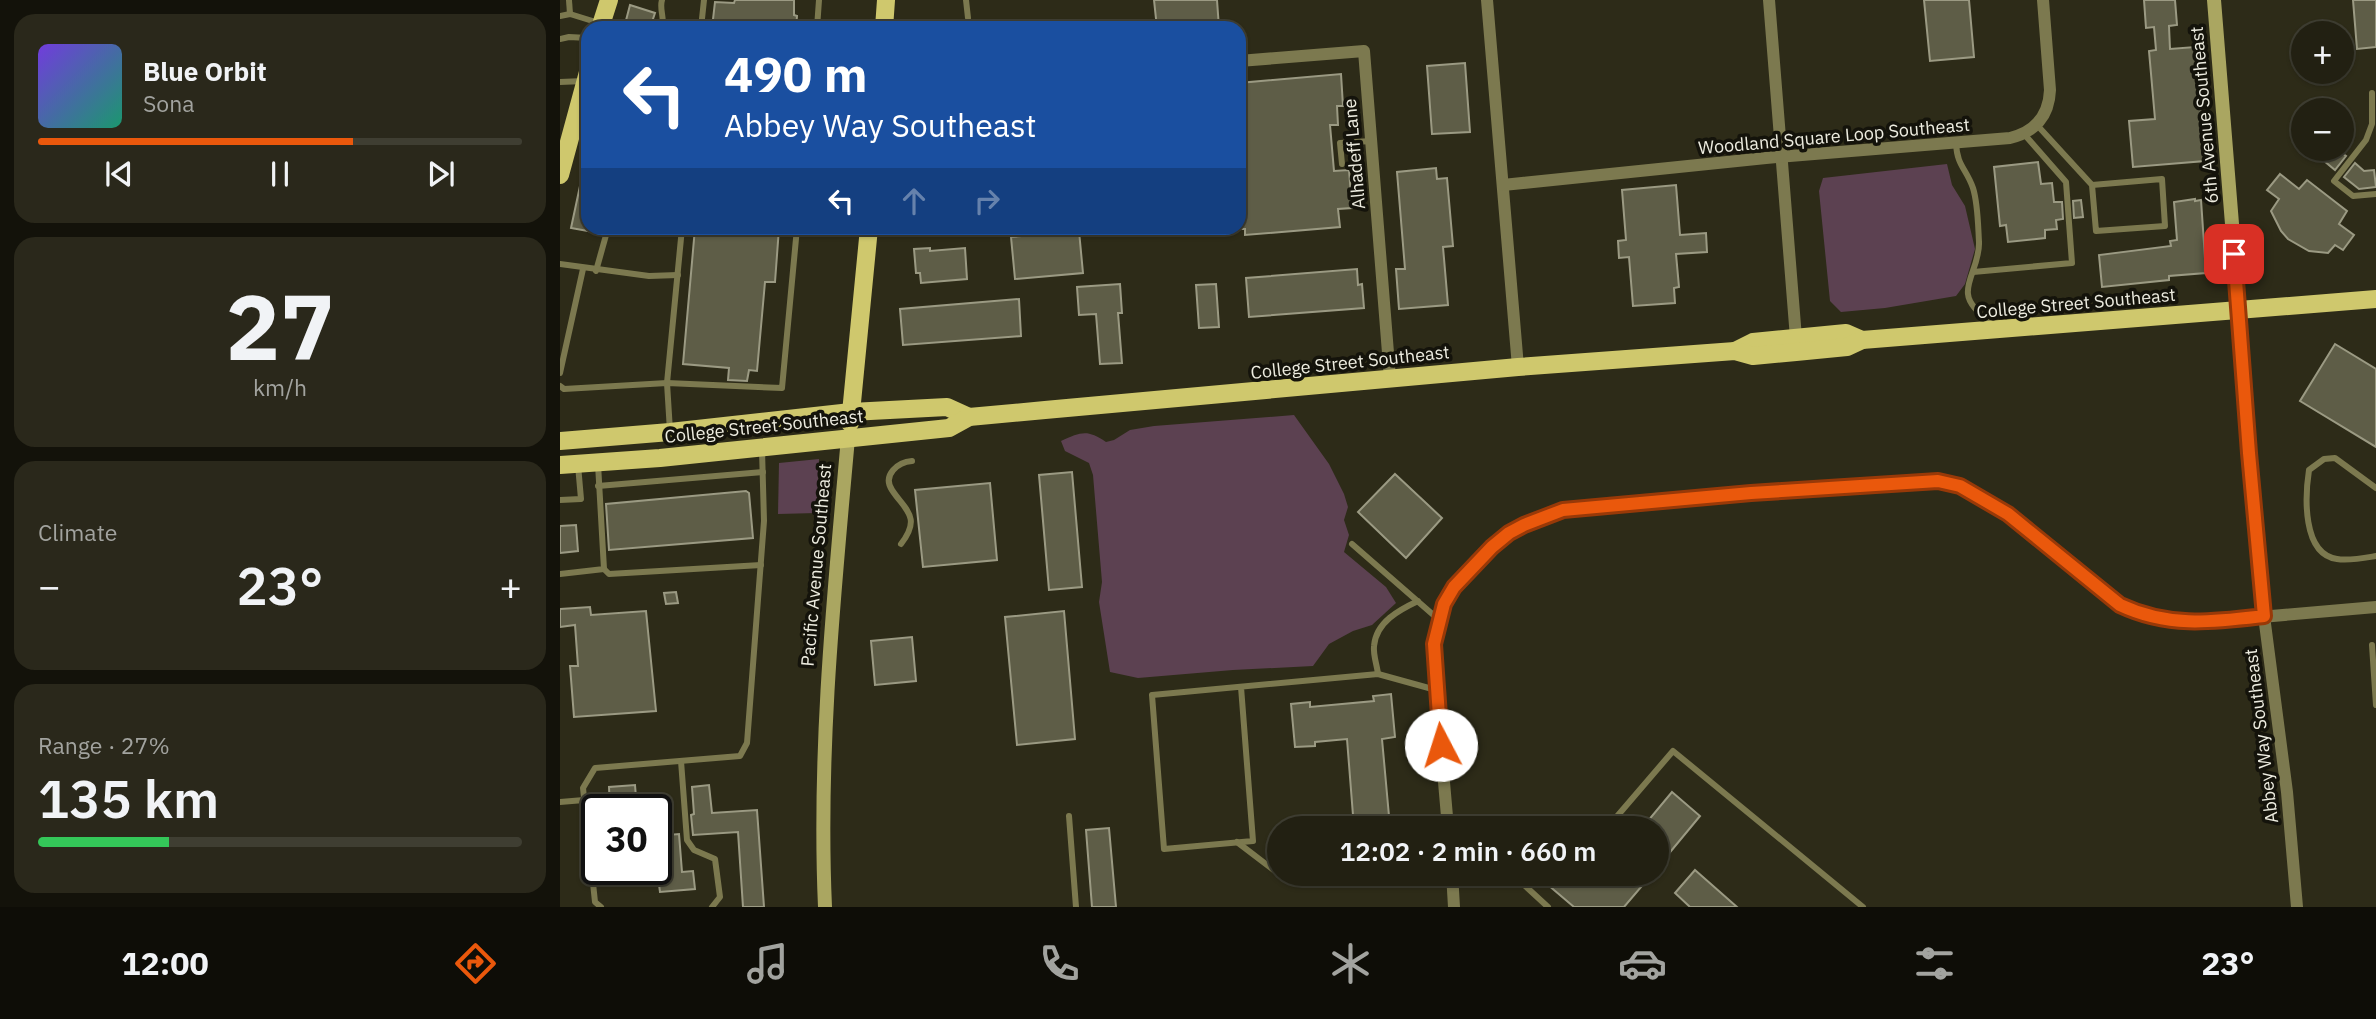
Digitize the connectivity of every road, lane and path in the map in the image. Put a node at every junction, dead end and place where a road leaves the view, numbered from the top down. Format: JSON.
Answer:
{"nodes":[{"id":1,"x":569,"y":0,"type":"edge"},
{"id":2,"x":609,"y":0,"type":"edge"},
{"id":3,"x":662,"y":0,"type":"edge"},
{"id":4,"x":704,"y":0,"type":"edge"},
{"id":5,"x":819,"y":0,"type":"edge"},
{"id":6,"x":886,"y":0,"type":"edge"},
{"id":7,"x":966,"y":0,"type":"edge"},
{"id":8,"x":1487,"y":0,"type":"edge"},
{"id":9,"x":1769,"y":0,"type":"edge"},
{"id":10,"x":2043,"y":0,"type":"edge"},
{"id":11,"x":2214,"y":0,"type":"edge"},
{"id":12,"x":570,"y":14,"type":"junction"},
{"id":13,"x":560,"y":16,"type":"edge"},
{"id":14,"x":968,"y":18,"type":"dead end"},
{"id":15,"x":588,"y":21,"type":"edge"},
{"id":16,"x":603,"y":21,"type":"edge"},
{"id":17,"x":664,"y":21,"type":"edge"},
{"id":18,"x":702,"y":21,"type":"edge"},
{"id":19,"x":818,"y":21,"type":"edge"},
{"id":20,"x":884,"y":21,"type":"edge"},
{"id":21,"x":581,"y":38,"type":"edge"},
{"id":22,"x":560,"y":39,"type":"edge"},
{"id":23,"x":1246,"y":61,"type":"edge"},
{"id":24,"x":581,"y":77,"type":"edge"},
{"id":25,"x":560,"y":82,"type":"edge"},
{"id":26,"x":2372,"y":93,"type":"dead end"},
{"id":27,"x":581,"y":94,"type":"edge"},
{"id":28,"x":2037,"y":125,"type":"junction"},
{"id":29,"x":2024,"y":134,"type":"junction"},
{"id":30,"x":1371,"y":141,"type":"junction"},
{"id":31,"x":1956,"y":143,"type":"junction"},
{"id":32,"x":564,"y":144,"type":"edge"},
{"id":33,"x":1783,"y":157,"type":"junction"},
{"id":34,"x":1342,"y":164,"type":"dead end"},
{"id":35,"x":560,"y":175,"type":"edge"},
{"id":36,"x":2092,"y":185,"type":"junction"},
{"id":37,"x":1503,"y":186,"type":"junction"},
{"id":38,"x":2376,"y":194,"type":"edge"},
{"id":39,"x":606,"y":235,"type":"edge"},
{"id":40,"x":681,"y":235,"type":"edge"},
{"id":41,"x":796,"y":235,"type":"edge"},
{"id":42,"x":868,"y":235,"type":"edge"},
{"id":43,"x":560,"y":264,"type":"edge"},
{"id":44,"x":583,"y":269,"type":"junction"},
{"id":45,"x":596,"y":271,"type":"junction"},
{"id":46,"x":1973,"y":272,"type":"junction"},
{"id":47,"x":678,"y":275,"type":"junction"},
{"id":48,"x":2376,"y":299,"type":"edge"},
{"id":49,"x":2239,"y":311,"type":"junction"},
{"id":50,"x":1999,"y":330,"type":"junction"},
{"id":51,"x":1796,"y":338,"type":"junction"},
{"id":52,"x":1863,"y":340,"type":"junction"},
{"id":53,"x":1735,"y":351,"type":"junction"},
{"id":54,"x":1518,"y":367,"type":"junction"},
{"id":55,"x":560,"y":373,"type":"edge"},
{"id":56,"x":1390,"y":378,"type":"junction"},
{"id":57,"x":667,"y":383,"type":"junction"},
{"id":58,"x":560,"y":386,"type":"edge"},
{"id":59,"x":851,"y":412,"type":"junction"},
{"id":60,"x":969,"y":417,"type":"junction"},
{"id":61,"x":670,"y":432,"type":"junction"},
{"id":62,"x":848,"y":438,"type":"junction"},
{"id":63,"x":560,"y":441,"type":"edge"},
{"id":64,"x":762,"y":448,"type":"junction"},
{"id":65,"x":912,"y":461,"type":"dead end"},
{"id":66,"x":598,"y":463,"type":"junction"},
{"id":67,"x":569,"y":465,"type":"edge"},
{"id":68,"x":763,"y":472,"type":"junction"},
{"id":69,"x":598,"y":485,"type":"junction"},
{"id":70,"x":2376,"y":488,"type":"edge"},
{"id":71,"x":560,"y":500,"type":"edge"},
{"id":72,"x":901,"y":544,"type":"dead end"},
{"id":73,"x":1352,"y":544,"type":"dead end"},
{"id":74,"x":2376,"y":556,"type":"edge"},
{"id":75,"x":761,"y":565,"type":"junction"},
{"id":76,"x":604,"y":569,"type":"junction"},
{"id":77,"x":560,"y":574,"type":"edge"},
{"id":78,"x":1418,"y":601,"type":"junction"},
{"id":79,"x":2376,"y":607,"type":"edge"},
{"id":80,"x":2264,"y":616,"type":"junction"},
{"id":81,"x":1439,"y":620,"type":"junction"},
{"id":82,"x":2372,"y":645,"type":"dead end"},
{"id":83,"x":1378,"y":674,"type":"junction"},
{"id":84,"x":1241,"y":687,"type":"junction"},
{"id":85,"x":1436,"y":690,"type":"junction"},
{"id":86,"x":2376,"y":705,"type":"edge"},
{"id":87,"x":681,"y":761,"type":"junction"},
{"id":88,"x":584,"y":794,"type":"edge"},
{"id":89,"x":581,"y":800,"type":"edge"},
{"id":90,"x":560,"y":802,"type":"edge"},
{"id":91,"x":1447,"y":816,"type":"edge"},
{"id":92,"x":1616,"y":816,"type":"edge"},
{"id":93,"x":1069,"y":817,"type":"dead end"},
{"id":94,"x":1237,"y":842,"type":"junction"},
{"id":95,"x":1267,"y":865,"type":"edge"},
{"id":96,"x":594,"y":885,"type":"edge"},
{"id":97,"x":1453,"y":886,"type":"edge"},
{"id":98,"x":1525,"y":886,"type":"edge"},
{"id":99,"x":601,"y":907,"type":"edge"},
{"id":100,"x":712,"y":907,"type":"edge"},
{"id":101,"x":825,"y":907,"type":"edge"},
{"id":102,"x":1076,"y":907,"type":"edge"},
{"id":103,"x":1454,"y":907,"type":"edge"},
{"id":104,"x":1548,"y":907,"type":"edge"},
{"id":105,"x":1863,"y":907,"type":"edge"},
{"id":106,"x":2297,"y":907,"type":"edge"}],
"edges":[{"from":1,"to":12,"type":"lane"},
{"from":2,"to":16,"type":"main road"},
{"from":3,"to":17,"type":"lane"},
{"from":4,"to":18,"type":"lane"},
{"from":5,"to":19,"type":"lane"},
{"from":6,"to":20,"type":"main road"},
{"from":7,"to":14,"type":"lane"},
{"from":8,"to":37,"type":"street"},
{"from":9,"to":33,"type":"street"},
{"from":10,"to":28,"type":"street"},
{"from":11,"to":49,"type":"main road","name":"6th Avenue Southeast"},
{"from":12,"to":13,"type":"lane"},
{"from":12,"to":15,"type":"lane"},
{"from":21,"to":22,"type":"lane"},
{"from":23,"to":30,"type":"street","name":"Alhadeff Lane"},
{"from":24,"to":25,"type":"lane"},
{"from":26,"to":38,"type":"lane"},
{"from":27,"to":32,"type":"main road"},
{"from":28,"to":29,"type":"street","name":"Woodland Square Loop Southeast"},
{"from":28,"to":36,"type":"lane"},
{"from":29,"to":31,"type":"street","name":"Woodland Square Loop Southeast"},
{"from":29,"to":46,"type":"lane"},
{"from":30,"to":34,"type":"lane"},
{"from":30,"to":56,"type":"street","name":"Alhadeff Lane"},
{"from":31,"to":33,"type":"street","name":"Woodland Square Loop Southeast"},
{"from":31,"to":46,"type":"lane"},
{"from":32,"to":35,"type":"main road"},
{"from":33,"to":37,"type":"street","name":"Woodland Square Loop Southeast"},
{"from":33,"to":51,"type":"street"},
{"from":36,"to":36,"type":"lane"},
{"from":37,"to":54,"type":"street"},
{"from":39,"to":45,"type":"lane"},
{"from":40,"to":47,"type":"lane"},
{"from":41,"to":57,"type":"lane"},
{"from":42,"to":59,"type":"main road","name":"Pacific Avenue Southeast"},
{"from":43,"to":44,"type":"lane"},
{"from":44,"to":45,"type":"lane"},
{"from":44,"to":55,"type":"lane"},
{"from":45,"to":47,"type":"lane"},
{"from":46,"to":50,"type":"lane"},
{"from":47,"to":57,"type":"lane"},
{"from":48,"to":49,"type":"main road","name":"College Street Southeast"},
{"from":49,"to":50,"type":"main road","name":"College Street Southeast"},
{"from":49,"to":80,"type":"street","name":"Abbey Way Southeast"},
{"from":50,"to":52,"type":"main road","name":"College Street Southeast"},
{"from":51,"to":52,"type":"main road","name":"College Street Southeast"},
{"from":51,"to":53,"type":"main road","name":"College Street Southeast"},
{"from":52,"to":53,"type":"main road","name":"College Street Southeast"},
{"from":53,"to":54,"type":"main road","name":"College Street Southeast"},
{"from":54,"to":56,"type":"main road","name":"College Street Southeast"},
{"from":56,"to":60,"type":"main road","name":"College Street Southeast"},
{"from":57,"to":58,"type":"lane"},
{"from":57,"to":61,"type":"lane"},
{"from":59,"to":60,"type":"main road","name":"College Street Southeast"},
{"from":59,"to":61,"type":"main road","name":"College Street Southeast"},
{"from":59,"to":62,"type":"main road","name":"Pacific Avenue Southeast"},
{"from":60,"to":62,"type":"main road","name":"College Street Southeast"},
{"from":61,"to":63,"type":"main road","name":"College Street Southeast"},
{"from":62,"to":64,"type":"main road","name":"College Street Southeast"},
{"from":62,"to":101,"type":"main road","name":"Pacific Avenue Southeast"},
{"from":64,"to":66,"type":"main road","name":"College Street Southeast"},
{"from":64,"to":68,"type":"lane"},
{"from":65,"to":72,"type":"lane"},
{"from":66,"to":67,"type":"main road","name":"College Street Southeast"},
{"from":66,"to":69,"type":"lane"},
{"from":67,"to":71,"type":"lane"},
{"from":68,"to":69,"type":"lane"},
{"from":68,"to":75,"type":"lane"},
{"from":69,"to":76,"type":"lane"},
{"from":70,"to":74,"type":"lane"},
{"from":73,"to":78,"type":"lane"},
{"from":75,"to":76,"type":"lane"},
{"from":75,"to":87,"type":"lane"},
{"from":76,"to":77,"type":"lane"},
{"from":78,"to":81,"type":"lane"},
{"from":78,"to":83,"type":"lane"},
{"from":79,"to":80,"type":"street"},
{"from":80,"to":81,"type":"street"},
{"from":80,"to":106,"type":"street","name":"Abbey Way Southeast"},
{"from":81,"to":85,"type":"street"},
{"from":82,"to":86,"type":"lane"},
{"from":83,"to":84,"type":"lane"},
{"from":83,"to":85,"type":"lane"},
{"from":84,"to":94,"type":"lane"},
{"from":84,"to":94,"type":"lane"},
{"from":85,"to":91,"type":"street"},
{"from":87,"to":88,"type":"lane"},
{"from":87,"to":100,"type":"lane"},
{"from":89,"to":90,"type":"lane"},
{"from":92,"to":105,"type":"lane"},
{"from":93,"to":102,"type":"lane"},
{"from":94,"to":95,"type":"lane"},
{"from":96,"to":99,"type":"lane"},
{"from":97,"to":103,"type":"street"},
{"from":98,"to":104,"type":"lane"}]}
